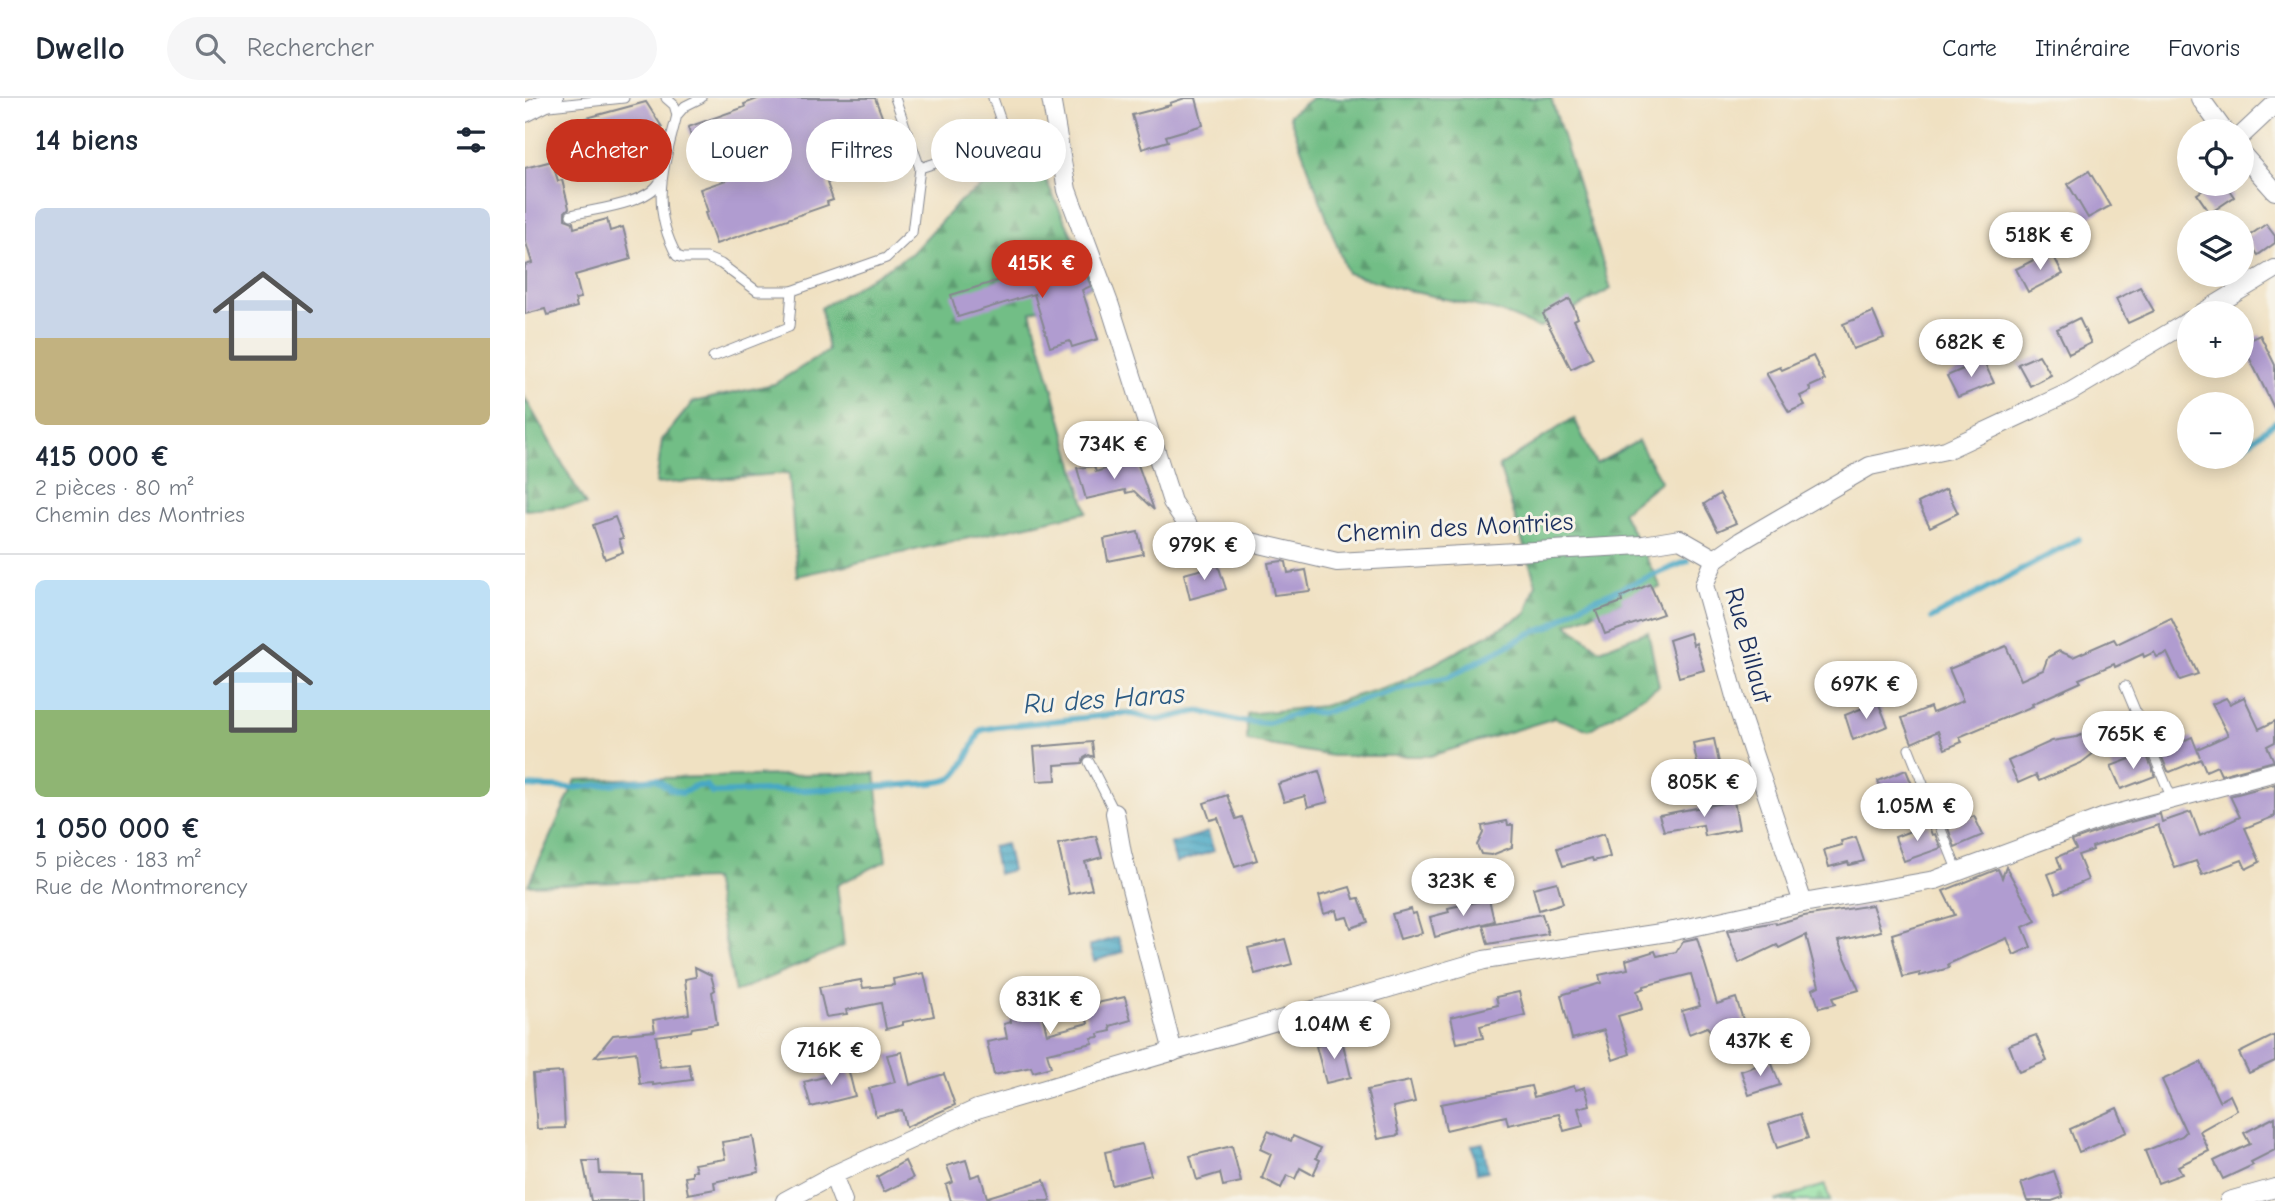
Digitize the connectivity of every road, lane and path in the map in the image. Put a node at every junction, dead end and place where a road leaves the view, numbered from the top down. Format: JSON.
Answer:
{"nodes":[{"id":1,"x":554,"y":98,"type":"edge"},
{"id":2,"x":624,"y":98,"type":"edge"},
{"id":3,"x":666,"y":98,"type":"edge"},
{"id":4,"x":701,"y":98,"type":"edge"},
{"id":5,"x":895,"y":98,"type":"edge"},
{"id":6,"x":993,"y":98,"type":"edge"},
{"id":7,"x":1051,"y":98,"type":"edge"},
{"id":8,"x":2200,"y":98,"type":"edge"},
{"id":9,"x":2275,"y":104,"type":"edge"},
{"id":10,"x":531,"y":110,"type":"edge"},
{"id":11,"x":677,"y":115,"type":"junction"},
{"id":12,"x":2215,"y":119,"type":"edge"},
{"id":13,"x":2254,"y":124,"type":"edge"},
{"id":14,"x":672,"y":134,"type":"edge"},
{"id":15,"x":2254,"y":167,"type":"edge"},
{"id":16,"x":919,"y":168,"type":"junction"},
{"id":17,"x":659,"y":182,"type":"edge"},
{"id":18,"x":660,"y":182,"type":"edge"},
{"id":19,"x":2275,"y":191,"type":"edge"},
{"id":20,"x":571,"y":215,"type":"dead end"},
{"id":21,"x":2275,"y":269,"type":"edge"},
{"id":22,"x":792,"y":291,"type":"junction"},
{"id":23,"x":2221,"y":301,"type":"edge"},
{"id":24,"x":2177,"y":328,"type":"edge"},
{"id":25,"x":713,"y":357,"type":"dead end"},
{"id":26,"x":1715,"y":559,"type":"junction"},
{"id":27,"x":2125,"y":686,"type":"dead end"},
{"id":28,"x":1909,"y":749,"type":"dead end"},
{"id":29,"x":1089,"y":762,"type":"dead end"},
{"id":30,"x":2275,"y":772,"type":"edge"},
{"id":31,"x":2172,"y":799,"type":"junction"},
{"id":32,"x":1115,"y":813,"type":"joint"},
{"id":33,"x":1958,"y":872,"type":"junction"},
{"id":34,"x":1803,"y":903,"type":"junction"},
{"id":35,"x":1173,"y":1052,"type":"junction"},
{"id":36,"x":833,"y":1175,"type":"junction"},
{"id":37,"x":2275,"y":1188,"type":"edge"},
{"id":38,"x":785,"y":1201,"type":"edge"},
{"id":39,"x":843,"y":1201,"type":"edge"},
{"id":40,"x":2229,"y":1201,"type":"edge"}],
"edges":[{"from":1,"to":10,"type":"street"},
{"from":2,"to":10,"type":"lane"},
{"from":3,"to":11,"type":"lane"},
{"from":4,"to":11,"type":"lane"},
{"from":5,"to":16,"type":"lane"},
{"from":6,"to":16,"type":"lane"},
{"from":7,"to":26,"type":"street","name":"Chemin des Montries"},
{"from":8,"to":12,"type":"street"},
{"from":9,"to":13,"type":"street"},
{"from":11,"to":14,"type":"lane"},
{"from":15,"to":19,"type":"street"},
{"from":16,"to":22,"type":"lane"},
{"from":17,"to":20,"type":"lane"},
{"from":18,"to":22,"type":"lane"},
{"from":21,"to":23,"type":"street"},
{"from":22,"to":25,"type":"lane"},
{"from":24,"to":26,"type":"street"},
{"from":26,"to":34,"type":"street","name":"Rue Billaut"},
{"from":27,"to":31,"type":"lane"},
{"from":28,"to":33,"type":"lane"},
{"from":29,"to":32,"type":"lane"},
{"from":30,"to":31,"type":"street"},
{"from":31,"to":33,"type":"street"},
{"from":32,"to":35,"type":"street"},
{"from":33,"to":34,"type":"street"},
{"from":34,"to":35,"type":"street"},
{"from":35,"to":36,"type":"street"},
{"from":36,"to":38,"type":"street"},
{"from":36,"to":39,"type":"street"},
{"from":37,"to":40,"type":"street"}]}
